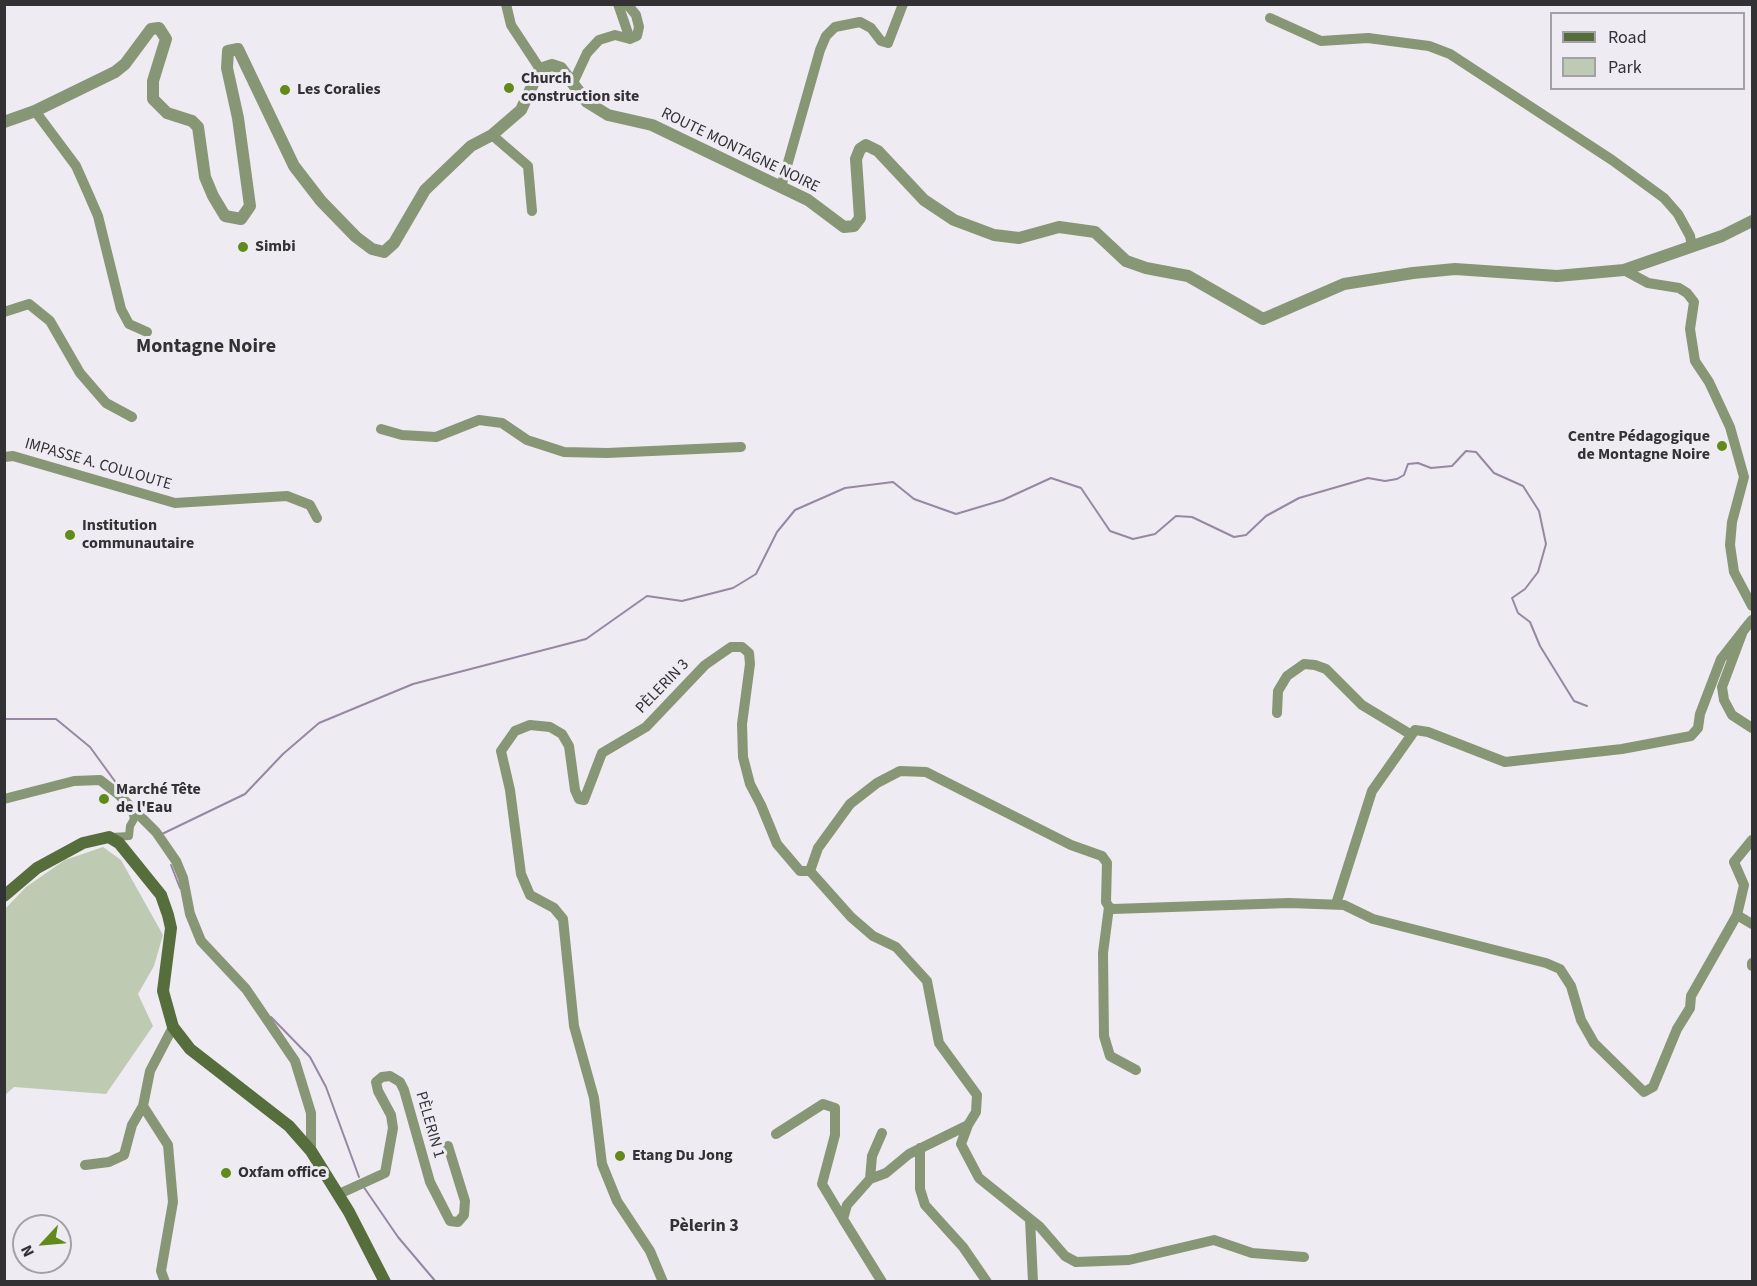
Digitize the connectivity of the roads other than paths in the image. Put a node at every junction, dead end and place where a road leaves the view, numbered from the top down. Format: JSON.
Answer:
{"nodes":[{"id":1,"x":506,"y":4,"type":"edge"},
{"id":2,"x":618,"y":4,"type":"edge"},
{"id":3,"x":627,"y":4,"type":"edge"},
{"id":4,"x":903,"y":4,"type":"edge"},
{"id":5,"x":1270,"y":18,"type":"dead end"},
{"id":6,"x":630,"y":39,"type":"junction"},
{"id":7,"x":540,"y":69,"type":"junction"},
{"id":8,"x":573,"y":83,"type":"junction"},
{"id":9,"x":35,"y":111,"type":"junction"},
{"id":10,"x":4,"y":122,"type":"edge"},
{"id":11,"x":492,"y":135,"type":"junction"},
{"id":12,"x":781,"y":187,"type":"junction"},
{"id":13,"x":532,"y":211,"type":"dead end"},
{"id":14,"x":1752,"y":221,"type":"edge"},
{"id":15,"x":1692,"y":246,"type":"junction"},
{"id":16,"x":1624,"y":270,"type":"junction"},
{"id":17,"x":4,"y":312,"type":"edge"},
{"id":18,"x":147,"y":332,"type":"dead end"},
{"id":19,"x":132,"y":417,"type":"dead end"},
{"id":20,"x":381,"y":429,"type":"dead end"},
{"id":21,"x":741,"y":447,"type":"dead end"},
{"id":22,"x":4,"y":457,"type":"edge"},
{"id":23,"x":317,"y":518,"type":"dead end"},
{"id":24,"x":1752,"y":606,"type":"edge"},
{"id":25,"x":1752,"y":620,"type":"edge"},
{"id":26,"x":1743,"y":631,"type":"junction"},
{"id":27,"x":1277,"y":712,"type":"dead end"},
{"id":28,"x":1752,"y":728,"type":"edge"},
{"id":29,"x":1410,"y":734,"type":"junction"},
{"id":30,"x":4,"y":800,"type":"edge"},
{"id":31,"x":131,"y":806,"type":"junction"},
{"id":32,"x":109,"y":837,"type":"junction"},
{"id":33,"x":1752,"y":840,"type":"edge"},
{"id":34,"x":810,"y":871,"type":"junction"},
{"id":35,"x":4,"y":896,"type":"edge"},
{"id":36,"x":1336,"y":904,"type":"junction"},
{"id":37,"x":1108,"y":907,"type":"junction"},
{"id":38,"x":1737,"y":915,"type":"junction"},
{"id":39,"x":1752,"y":924,"type":"edge"},
{"id":40,"x":173,"y":1027,"type":"junction"},
{"id":41,"x":1136,"y":1070,"type":"dead end"},
{"id":42,"x":143,"y":1106,"type":"junction"},
{"id":43,"x":968,"y":1125,"type":"junction"},
{"id":44,"x":882,"y":1133,"type":"dead end"},
{"id":45,"x":776,"y":1134,"type":"dead end"},
{"id":46,"x":448,"y":1146,"type":"dead end"},
{"id":47,"x":920,"y":1148,"type":"junction"},
{"id":48,"x":311,"y":1151,"type":"junction"},
{"id":49,"x":85,"y":1165,"type":"dead end"},
{"id":50,"x":870,"y":1179,"type":"junction"},
{"id":51,"x":339,"y":1194,"type":"junction"},
{"id":52,"x":843,"y":1219,"type":"junction"},
{"id":53,"x":1030,"y":1219,"type":"junction"},
{"id":54,"x":1304,"y":1257,"type":"dead end"},
{"id":55,"x":165,"y":1281,"type":"edge"},
{"id":56,"x":385,"y":1281,"type":"edge"},
{"id":57,"x":663,"y":1281,"type":"edge"},
{"id":58,"x":882,"y":1281,"type":"edge"},
{"id":59,"x":987,"y":1281,"type":"edge"},
{"id":60,"x":1033,"y":1281,"type":"edge"}],
"edges":[{"from":1,"to":7,"type":"street"},
{"from":2,"to":6,"type":"street"},
{"from":3,"to":6,"type":"street"},
{"from":4,"to":12,"type":"street"},
{"from":5,"to":15,"type":"street"},
{"from":6,"to":8,"type":"street"},
{"from":7,"to":8,"type":"street","name":"ROUTE MONTAGNE NOIRE"},
{"from":7,"to":11,"type":"street"},
{"from":8,"to":12,"type":"street","name":"ROUTE MONTAGNE NOIRE"},
{"from":9,"to":10,"type":"street"},
{"from":9,"to":11,"type":"street"},
{"from":9,"to":18,"type":"street"},
{"from":11,"to":13,"type":"street"},
{"from":12,"to":16,"type":"street","name":"ROUTE MONTAGNE NOIRE"},
{"from":14,"to":15,"type":"street","name":"ROUTE MONTAGNE NOIRE"},
{"from":15,"to":16,"type":"street","name":"ROUTE MONTAGNE NOIRE"},
{"from":16,"to":24,"type":"street"},
{"from":17,"to":19,"type":"street"},
{"from":20,"to":21,"type":"street"},
{"from":22,"to":23,"type":"street","name":"IMPASSE A. COULOUTE"},
{"from":25,"to":26,"type":"street"},
{"from":26,"to":28,"type":"street"},
{"from":26,"to":29,"type":"street"},
{"from":27,"to":29,"type":"street"},
{"from":29,"to":36,"type":"street"},
{"from":30,"to":31,"type":"street"},
{"from":31,"to":32,"type":"street"},
{"from":31,"to":48,"type":"street"},
{"from":32,"to":35,"type":"main road"},
{"from":32,"to":40,"type":"main road"},
{"from":33,"to":38,"type":"street"},
{"from":34,"to":37,"type":"street"},
{"from":34,"to":43,"type":"street"},
{"from":34,"to":57,"type":"street","name":"PÈLERIN 3"},
{"from":36,"to":37,"type":"street"},
{"from":36,"to":38,"type":"street"},
{"from":37,"to":41,"type":"street"},
{"from":38,"to":39,"type":"street"},
{"from":40,"to":42,"type":"street"},
{"from":40,"to":48,"type":"main road"},
{"from":42,"to":49,"type":"street"},
{"from":42,"to":55,"type":"street"},
{"from":43,"to":47,"type":"street"},
{"from":43,"to":53,"type":"street"},
{"from":44,"to":50,"type":"street"},
{"from":45,"to":52,"type":"street"},
{"from":46,"to":51,"type":"street","name":"PÈLERIN 1"},
{"from":47,"to":50,"type":"street"},
{"from":47,"to":59,"type":"street"},
{"from":48,"to":51,"type":"main road"},
{"from":50,"to":52,"type":"street"},
{"from":51,"to":56,"type":"main road"},
{"from":52,"to":58,"type":"street"},
{"from":53,"to":54,"type":"street"},
{"from":53,"to":60,"type":"street"}]}
